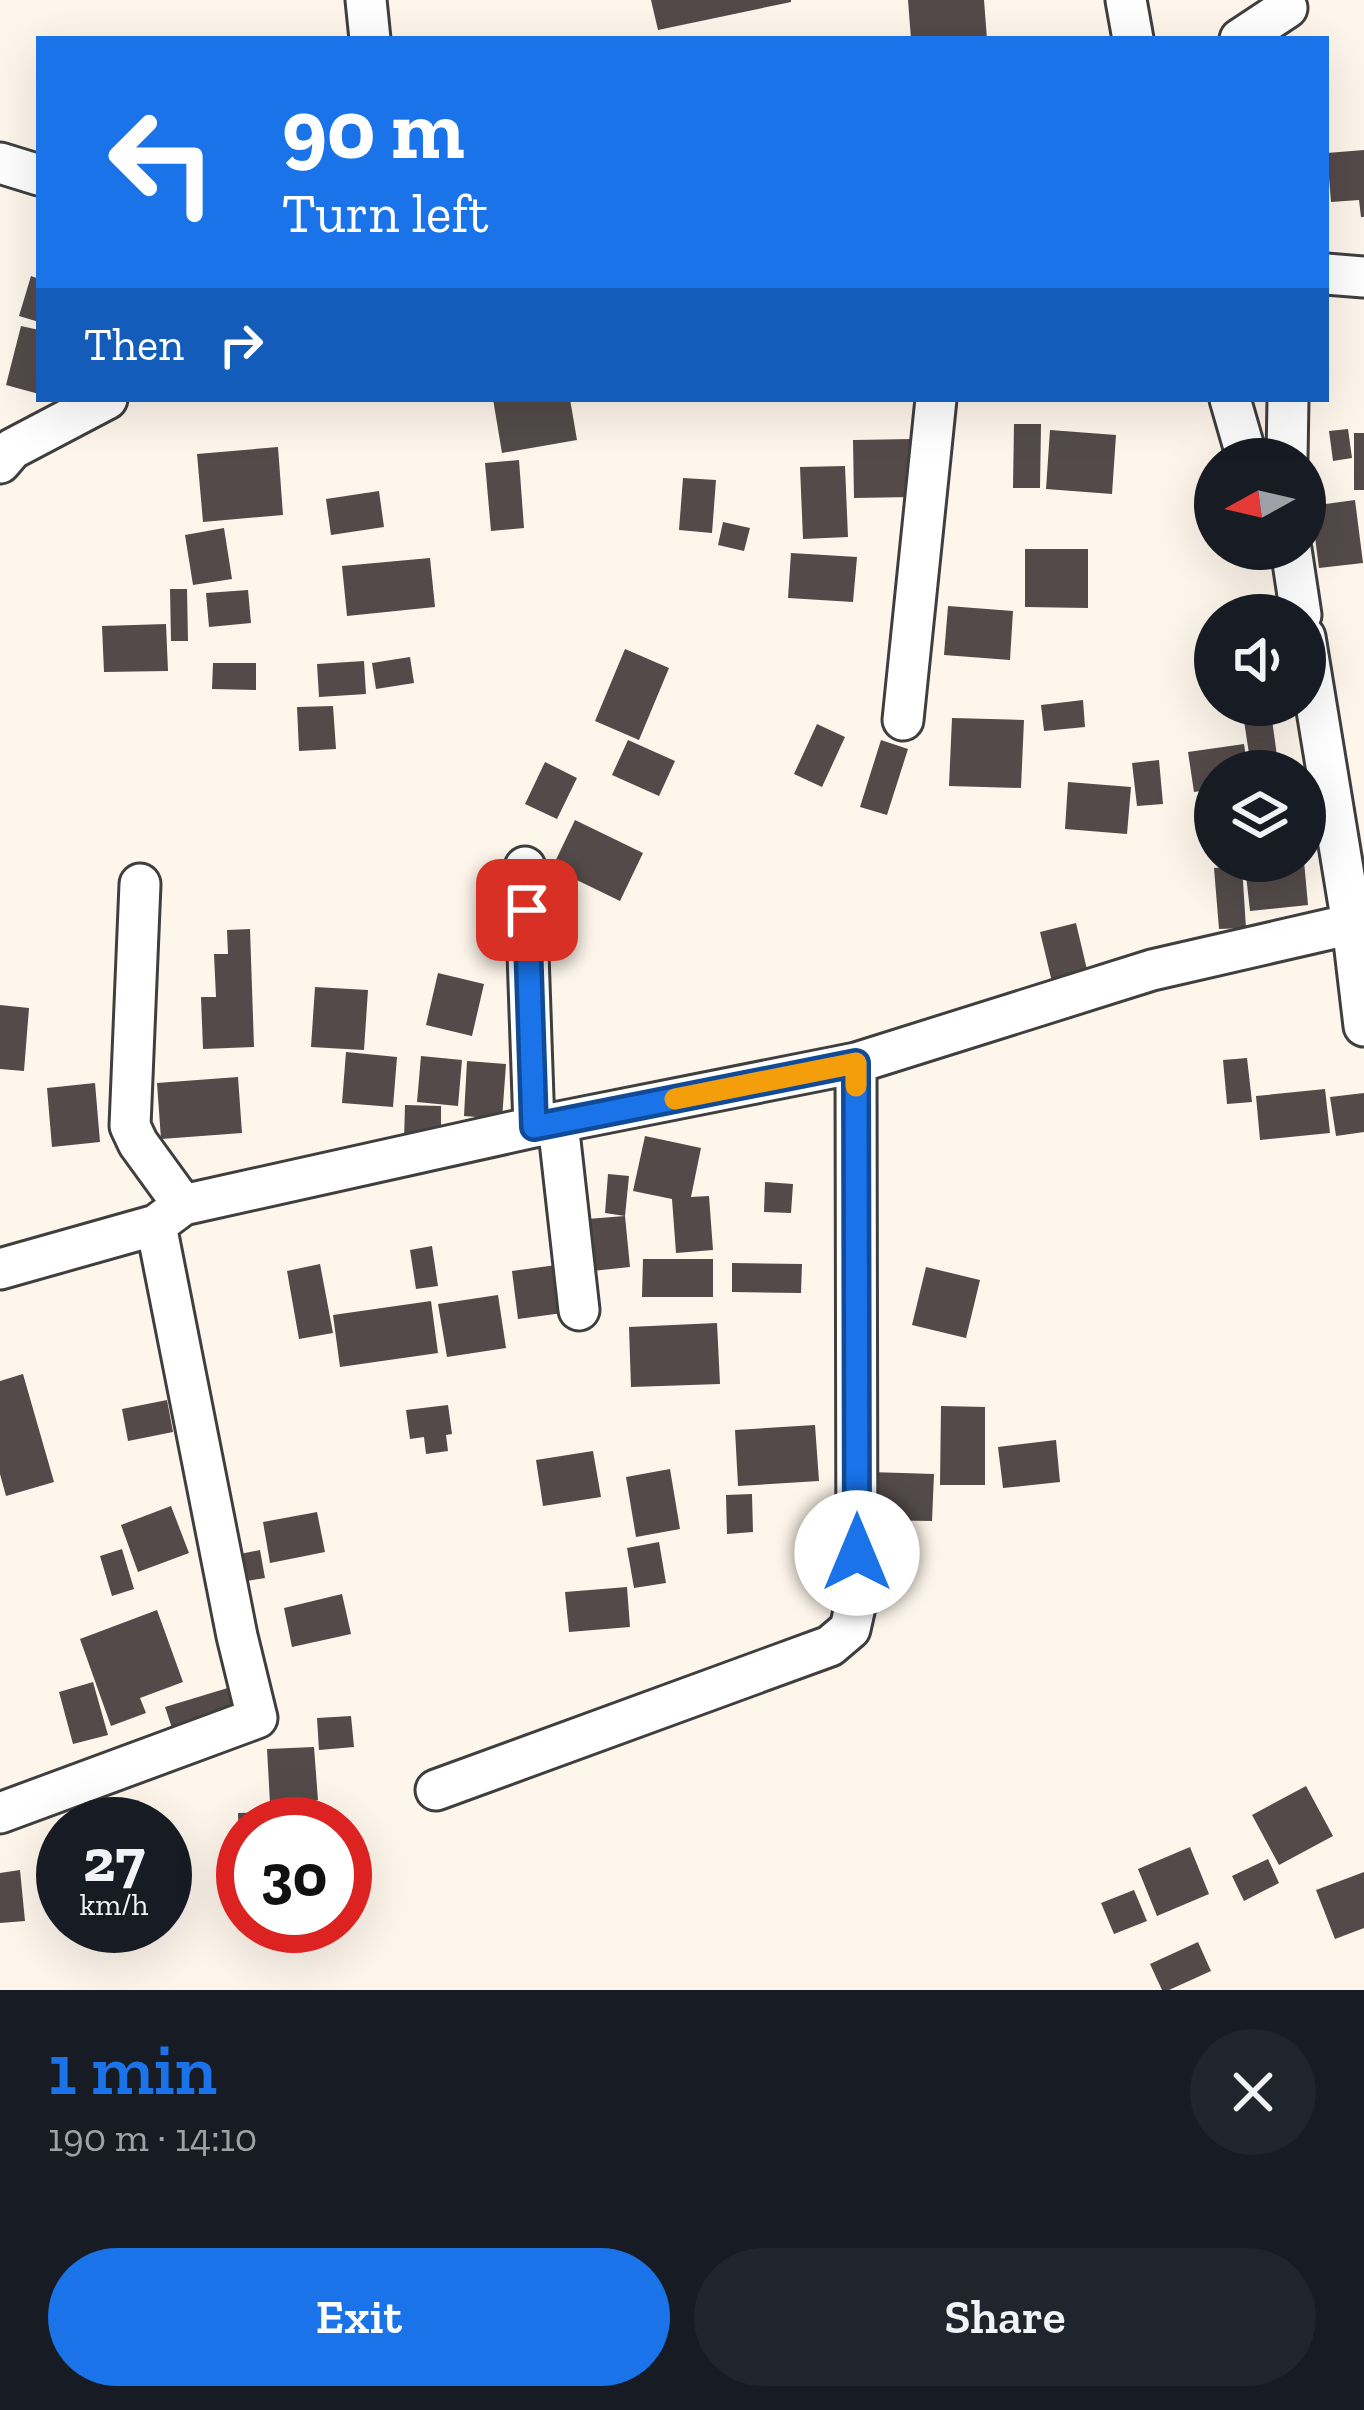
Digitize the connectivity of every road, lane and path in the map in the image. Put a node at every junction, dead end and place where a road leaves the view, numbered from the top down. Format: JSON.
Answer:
{"nodes":[{"id":1,"x":366,"y":0,"type":"edge"},
{"id":2,"x":1126,"y":0,"type":"edge"},
{"id":3,"x":1288,"y":16,"type":"edge"},
{"id":4,"x":370,"y":36,"type":"edge"},
{"id":5,"x":1132,"y":36,"type":"edge"},
{"id":6,"x":1246,"y":36,"type":"edge"},
{"id":7,"x":0,"y":163,"type":"edge"},
{"id":8,"x":36,"y":174,"type":"edge"},
{"id":9,"x":1329,"y":274,"type":"edge"},
{"id":10,"x":1364,"y":278,"type":"edge"},
{"id":11,"x":101,"y":402,"type":"edge"},
{"id":12,"x":935,"y":402,"type":"edge"},
{"id":13,"x":1231,"y":402,"type":"edge"},
{"id":14,"x":1288,"y":402,"type":"edge"},
{"id":15,"x":1241,"y":438,"type":"edge"},
{"id":16,"x":1287,"y":438,"type":"edge"},
{"id":17,"x":0,"y":463,"type":"edge"},
{"id":18,"x":903,"y":720,"type":"dead end"},
{"id":19,"x":1320,"y":726,"type":"edge"},
{"id":20,"x":525,"y":867,"type":"dead end"},
{"id":21,"x":140,"y":884,"type":"dead end"},
{"id":22,"x":1352,"y":924,"type":"junction"},
{"id":23,"x":1364,"y":1026,"type":"edge"},
{"id":24,"x":856,"y":1063,"type":"junction"},
{"id":25,"x":546,"y":1125,"type":"junction"},
{"id":26,"x":169,"y":1215,"type":"junction"},
{"id":27,"x":0,"y":1269,"type":"edge"},
{"id":28,"x":580,"y":1310,"type":"dead end"},
{"id":29,"x":436,"y":1790,"type":"dead end"},
{"id":30,"x":0,"y":1813,"type":"edge"}],
"edges":[{"from":1,"to":4,"type":"street"},
{"from":2,"to":5,"type":"street"},
{"from":3,"to":6,"type":"street"},
{"from":7,"to":8,"type":"street"},
{"from":9,"to":10,"type":"street"},
{"from":11,"to":17,"type":"street"},
{"from":12,"to":18,"type":"street"},
{"from":13,"to":15,"type":"street"},
{"from":14,"to":16,"type":"street"},
{"from":19,"to":22,"type":"street"},
{"from":20,"to":25,"type":"street"},
{"from":21,"to":26,"type":"street"},
{"from":22,"to":23,"type":"street"},
{"from":22,"to":24,"type":"street"},
{"from":24,"to":25,"type":"street"},
{"from":24,"to":29,"type":"street"},
{"from":25,"to":26,"type":"street"},
{"from":25,"to":28,"type":"street"},
{"from":26,"to":27,"type":"street"},
{"from":26,"to":30,"type":"street"}]}
